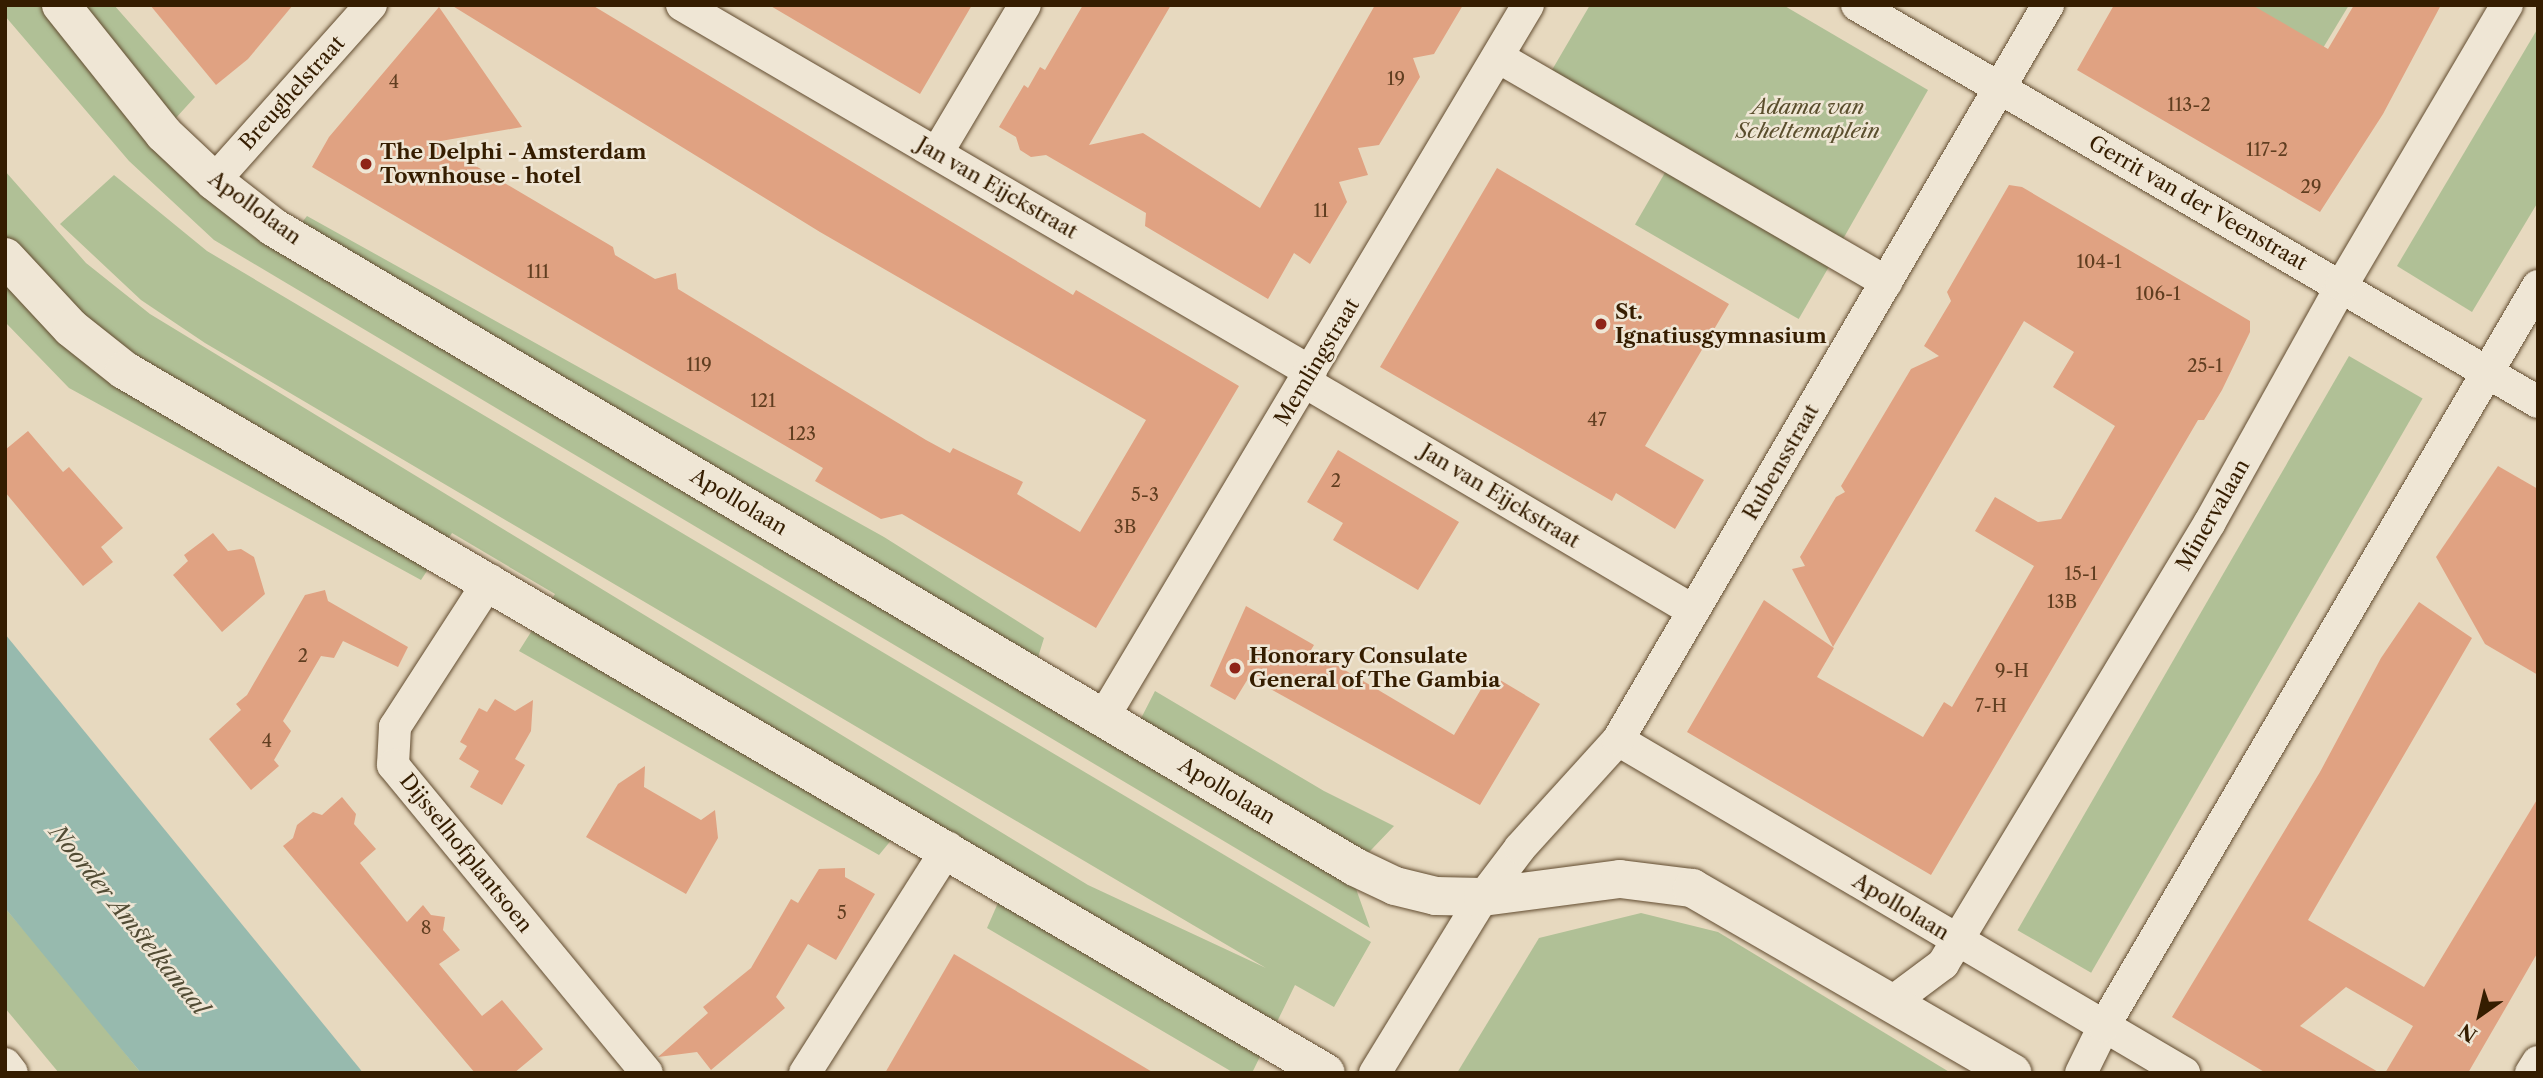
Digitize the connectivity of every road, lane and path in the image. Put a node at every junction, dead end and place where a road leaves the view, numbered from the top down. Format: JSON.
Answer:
{"nodes":[{"id":1,"x":61,"y":5,"type":"edge"},
{"id":2,"x":371,"y":5,"type":"edge"},
{"id":3,"x":682,"y":5,"type":"edge"},
{"id":4,"x":1025,"y":5,"type":"edge"},
{"id":5,"x":1528,"y":5,"type":"edge"},
{"id":6,"x":1857,"y":5,"type":"edge"},
{"id":7,"x":2048,"y":5,"type":"edge"},
{"id":8,"x":2507,"y":5,"type":"edge"},
{"id":9,"x":1498,"y":57,"type":"junction"},
{"id":10,"x":1999,"y":90,"type":"junction"},
{"id":11,"x":937,"y":153,"type":"junction"},
{"id":12,"x":214,"y":181,"type":"junction"},
{"id":13,"x":5,"y":257,"type":"edge"},
{"id":14,"x":1886,"y":282,"type":"junction"},
{"id":15,"x":2342,"y":285,"type":"junction"},
{"id":16,"x":2538,"y":286,"type":"edge"},
{"id":17,"x":2487,"y":372,"type":"junction"},
{"id":18,"x":1308,"y":377,"type":"junction"},
{"id":19,"x":2538,"y":402,"type":"edge"},
{"id":20,"x":490,"y":580,"type":"junction"},
{"id":21,"x":1694,"y":611,"type":"junction"},
{"id":22,"x":1103,"y":718,"type":"junction"},
{"id":23,"x":1618,"y":740,"type":"junction"},
{"id":24,"x":948,"y":848,"type":"junction"},
{"id":25,"x":1483,"y":897,"type":"junction"},
{"id":26,"x":1958,"y":941,"type":"junction"},
{"id":27,"x":1892,"y":1002,"type":"junction"},
{"id":28,"x":2104,"y":1026,"type":"junction"},
{"id":29,"x":2538,"y":1062,"type":"edge"},
{"id":30,"x":5,"y":1064,"type":"edge"},
{"id":31,"x":12,"y":1073,"type":"edge"},
{"id":32,"x":646,"y":1073,"type":"edge"},
{"id":33,"x":805,"y":1073,"type":"edge"},
{"id":34,"x":1326,"y":1073,"type":"edge"},
{"id":35,"x":1376,"y":1073,"type":"edge"},
{"id":36,"x":2012,"y":1073,"type":"edge"},
{"id":37,"x":2081,"y":1073,"type":"edge"},
{"id":38,"x":2184,"y":1073,"type":"edge"},
{"id":39,"x":2531,"y":1073,"type":"edge"}],
"edges":[{"from":1,"to":12,"type":"street","name":"Apollolaan"},
{"from":2,"to":12,"type":"street","name":"Breughelstraat"},
{"from":3,"to":11,"type":"street","name":"Jan van Eijckstraat"},
{"from":4,"to":11,"type":"street"},
{"from":5,"to":9,"type":"street","name":"Memlingstraat"},
{"from":6,"to":10,"type":"street","name":"Gerrit van der Veenstraat"},
{"from":7,"to":10,"type":"street","name":"Rubensstraat"},
{"from":8,"to":15,"type":"street","name":"Minervalaan"},
{"from":9,"to":14,"type":"street"},
{"from":9,"to":18,"type":"street","name":"Memlingstraat"},
{"from":10,"to":14,"type":"street","name":"Rubensstraat"},
{"from":10,"to":15,"type":"street","name":"Gerrit van der Veenstraat"},
{"from":11,"to":18,"type":"street","name":"Jan van Eijckstraat"},
{"from":12,"to":22,"type":"street","name":"Apollolaan"},
{"from":13,"to":20,"type":"street"},
{"from":14,"to":21,"type":"street","name":"Rubensstraat"},
{"from":15,"to":17,"type":"street","name":"Gerrit van der Veenstraat"},
{"from":15,"to":26,"type":"street","name":"Minervalaan"},
{"from":16,"to":17,"type":"street"},
{"from":17,"to":19,"type":"street","name":"Gerrit van der Veenstraat"},
{"from":17,"to":28,"type":"street"},
{"from":18,"to":21,"type":"street","name":"Jan van Eijckstraat"},
{"from":18,"to":22,"type":"street","name":"Memlingstraat"},
{"from":20,"to":24,"type":"street"},
{"from":20,"to":32,"type":"street","name":"Dijsselhofplantsoen"},
{"from":21,"to":23,"type":"street","name":"Rubensstraat"},
{"from":22,"to":25,"type":"street","name":"Apollolaan"},
{"from":23,"to":25,"type":"street","name":"Rubensstraat"},
{"from":23,"to":26,"type":"street","name":"Apollolaan"},
{"from":24,"to":33,"type":"street"},
{"from":24,"to":34,"type":"street"},
{"from":25,"to":27,"type":"street","name":"Apollolaan"},
{"from":25,"to":35,"type":"street"},
{"from":26,"to":27,"type":"street","name":"Minervalaan"},
{"from":26,"to":28,"type":"street","name":"Apollolaan"},
{"from":27,"to":36,"type":"street","name":"Apollolaan"},
{"from":28,"to":37,"type":"street"},
{"from":28,"to":38,"type":"street","name":"Apollolaan"},
{"from":29,"to":39,"type":"street"},
{"from":30,"to":31,"type":"street"}]}
